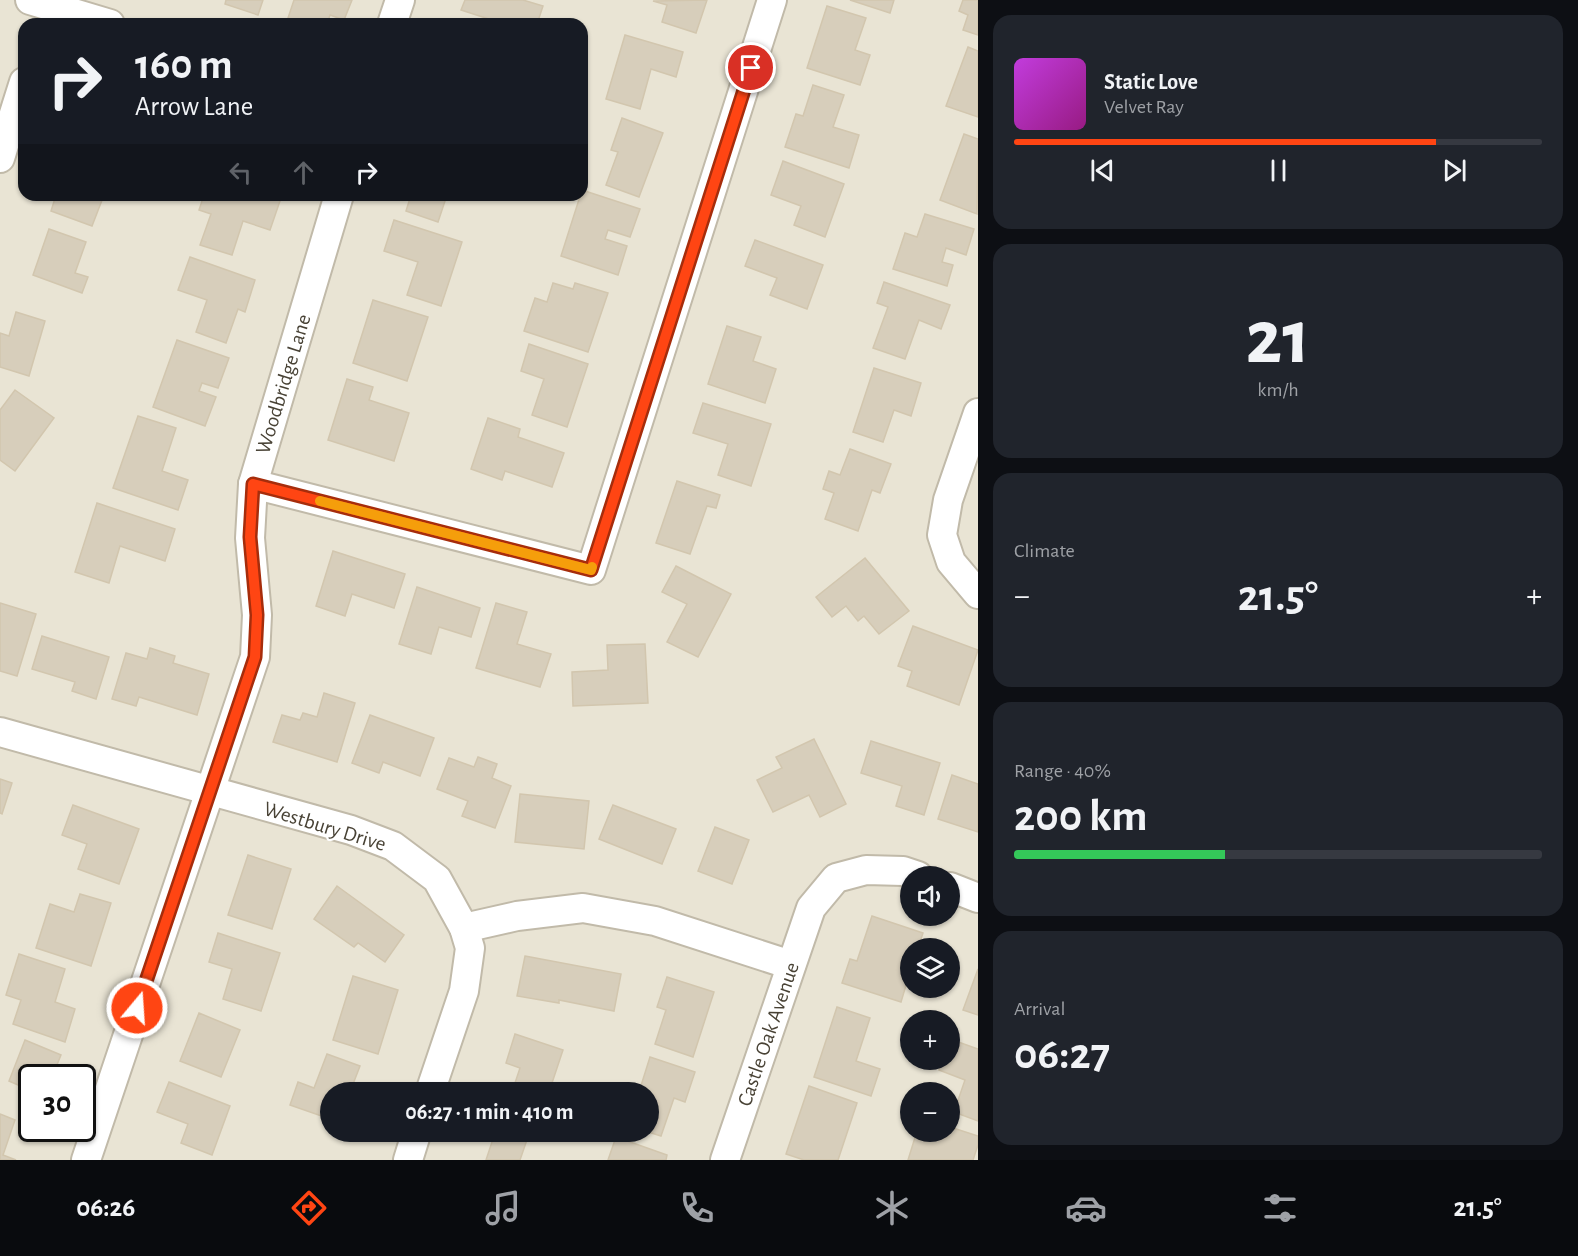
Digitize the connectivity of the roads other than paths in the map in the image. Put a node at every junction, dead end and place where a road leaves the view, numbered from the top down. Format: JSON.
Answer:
{"nodes":[{"id":1,"x":400,"y":0,"type":"edge"},
{"id":2,"x":772,"y":0,"type":"edge"},
{"id":3,"x":40,"y":10,"type":"edge"},
{"id":4,"x":80,"y":18,"type":"edge"},
{"id":5,"x":394,"y":18,"type":"edge"},
{"id":6,"x":18,"y":101,"type":"edge"},
{"id":7,"x":0,"y":158,"type":"edge"},
{"id":8,"x":337,"y":201,"type":"edge"},
{"id":9,"x":978,"y":413,"type":"edge"},
{"id":10,"x":253,"y":484,"type":"junction"},
{"id":11,"x":978,"y":594,"type":"edge"},
{"id":12,"x":0,"y":732,"type":"edge"},
{"id":13,"x":210,"y":792,"type":"junction"},
{"id":14,"x":900,"y":871,"type":"edge"},
{"id":15,"x":960,"y":892,"type":"edge"},
{"id":16,"x":978,"y":898,"type":"edge"},
{"id":17,"x":464,"y":928,"type":"junction"},
{"id":18,"x":791,"y":965,"type":"junction"},
{"id":19,"x":433,"y":1082,"type":"edge"},
{"id":20,"x":414,"y":1142,"type":"edge"},
{"id":21,"x":86,"y":1160,"type":"edge"},
{"id":22,"x":408,"y":1160,"type":"edge"},
{"id":23,"x":725,"y":1160,"type":"edge"}],
"edges":[{"from":1,"to":5,"type":"street"},
{"from":2,"to":10,"type":"street"},
{"from":3,"to":4,"type":"street"},
{"from":6,"to":7,"type":"street"},
{"from":8,"to":10,"type":"street","name":"Woodbridge Lane"},
{"from":9,"to":11,"type":"street"},
{"from":10,"to":13,"type":"street","name":"Woodbridge Lane"},
{"from":12,"to":13,"type":"street","name":"Westbury Drive"},
{"from":13,"to":17,"type":"street","name":"Westbury Drive"},
{"from":13,"to":21,"type":"street","name":"Woodbridge Lane"},
{"from":14,"to":18,"type":"street","name":"Castle Oak Avenue"},
{"from":15,"to":16,"type":"street"},
{"from":17,"to":18,"type":"street"},
{"from":17,"to":19,"type":"street","name":"Westbury Drive"},
{"from":18,"to":23,"type":"street","name":"Castle Oak Avenue"},
{"from":20,"to":22,"type":"street"}]}
